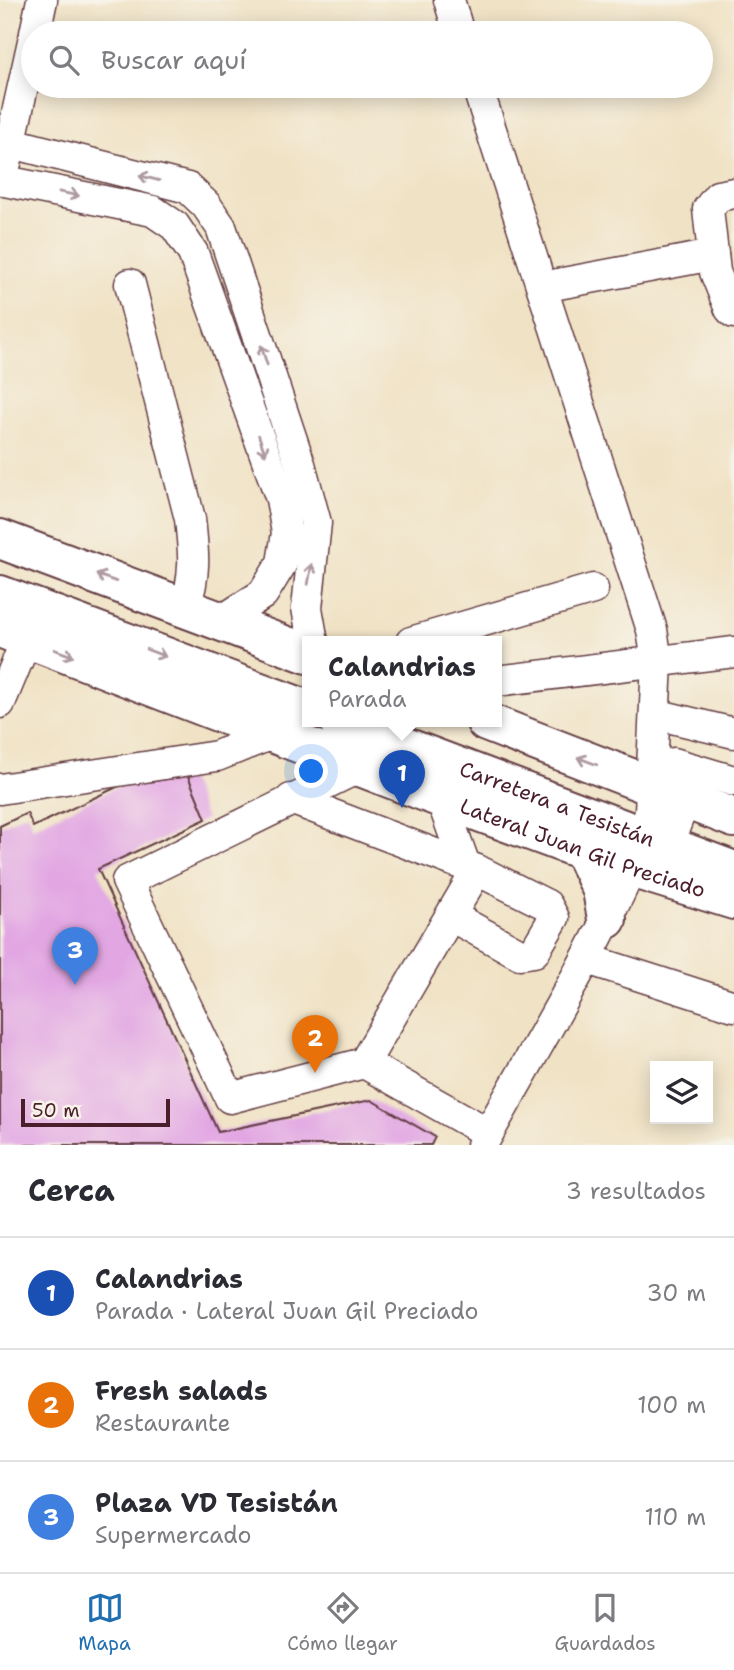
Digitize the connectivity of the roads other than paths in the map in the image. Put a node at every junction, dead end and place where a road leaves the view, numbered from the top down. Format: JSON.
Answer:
{"nodes":[{"id":1,"x":42,"y":0,"type":"edge"},
{"id":2,"x":449,"y":0,"type":"edge"},
{"id":3,"x":38,"y":21,"type":"edge"},
{"id":4,"x":456,"y":21,"type":"edge"},
{"id":5,"x":21,"y":85,"type":"edge"},
{"id":6,"x":481,"y":98,"type":"edge"},
{"id":7,"x":6,"y":141,"type":"edge"},
{"id":8,"x":1,"y":180,"type":"edge"},
{"id":9,"x":734,"y":193,"type":"edge"},
{"id":10,"x":714,"y":263,"type":"junction"},
{"id":11,"x":130,"y":284,"type":"dead end"},
{"id":12,"x":545,"y":295,"type":"junction"},
{"id":13,"x":734,"y":313,"type":"edge"},
{"id":14,"x":0,"y":539,"type":"edge"},
{"id":15,"x":0,"y":568,"type":"edge"},
{"id":16,"x":593,"y":589,"type":"dead end"},
{"id":17,"x":0,"y":595,"type":"edge"},
{"id":18,"x":185,"y":608,"type":"junction"},
{"id":19,"x":221,"y":621,"type":"junction"},
{"id":20,"x":13,"y":633,"type":"edge"},
{"id":21,"x":312,"y":636,"type":"edge"},
{"id":22,"x":432,"y":636,"type":"edge"},
{"id":23,"x":302,"y":652,"type":"edge"},
{"id":24,"x":734,"y":652,"type":"edge"},
{"id":25,"x":657,"y":661,"type":"junction"},
{"id":26,"x":502,"y":680,"type":"edge"},
{"id":27,"x":302,"y":682,"type":"edge"},
{"id":28,"x":0,"y":703,"type":"edge"},
{"id":29,"x":302,"y":708,"type":"edge"},
{"id":30,"x":655,"y":714,"type":"junction"},
{"id":31,"x":357,"y":727,"type":"edge"},
{"id":32,"x":423,"y":727,"type":"edge"},
{"id":33,"x":498,"y":727,"type":"edge"},
{"id":34,"x":734,"y":733,"type":"edge"},
{"id":35,"x":272,"y":734,"type":"junction"},
{"id":36,"x":362,"y":766,"type":"junction"},
{"id":37,"x":734,"y":781,"type":"edge"},
{"id":38,"x":0,"y":789,"type":"edge"},
{"id":39,"x":441,"y":798,"type":"junction"},
{"id":40,"x":291,"y":799,"type":"junction"},
{"id":41,"x":661,"y":817,"type":"junction"},
{"id":42,"x":734,"y":818,"type":"edge"},
{"id":43,"x":734,"y":844,"type":"edge"},
{"id":44,"x":583,"y":850,"type":"junction"},
{"id":45,"x":471,"y":868,"type":"junction"},
{"id":46,"x":734,"y":871,"type":"edge"},
{"id":47,"x":734,"y":900,"type":"edge"},
{"id":48,"x":451,"y":916,"type":"junction"},
{"id":49,"x":607,"y":919,"type":"junction"},
{"id":50,"x":587,"y":960,"type":"junction"},
{"id":51,"x":734,"y":1006,"type":"edge"},
{"id":52,"x":364,"y":1063,"type":"junction"},
{"id":53,"x":485,"y":1139,"type":"edge"}],
"edges":[{"from":1,"to":3,"type":"street"},
{"from":2,"to":4,"type":"street"},
{"from":5,"to":7,"type":"street"},
{"from":6,"to":12,"type":"street"},
{"from":7,"to":8,"type":"street"},
{"from":21,"to":7,"type":"street","one_way":true},
{"from":8,"to":19,"type":"street","one_way":true},
{"from":9,"to":10,"type":"street"},
{"from":10,"to":12,"type":"street"},
{"from":10,"to":13,"type":"street"},
{"from":11,"to":18,"type":"street"},
{"from":12,"to":25,"type":"street"},
{"from":18,"to":14,"type":"main road","one_way":true},
{"from":15,"to":27,"type":"main road"},
{"from":16,"to":22,"type":"street"},
{"from":17,"to":29,"type":"main road","one_way":true},
{"from":18,"to":19,"type":"main road"},
{"from":19,"to":23,"type":"main road"},
{"from":20,"to":28,"type":"street"},
{"from":20,"to":35,"type":"main road","name":"Lateral Juan Gil Preciado","one_way":true},
{"from":24,"to":25,"type":"street"},
{"from":25,"to":26,"type":"street"},
{"from":25,"to":30,"type":"street"},
{"from":30,"to":34,"type":"street"},
{"from":30,"to":41,"type":"street"},
{"from":31,"to":41,"type":"main road","name":"Carretera a Tesistán"},
{"from":32,"to":41,"type":"main road","name":"Carretera a Tesistán"},
{"from":41,"to":33,"type":"main road","name":"Lateral Juan Gil Preciado","one_way":true},
{"from":35,"to":36,"type":"main road","name":"Lateral Juan Gil Preciado"},
{"from":35,"to":38,"type":"street"},
{"from":36,"to":39,"type":"main road","name":"Lateral Juan Gil Preciado"},
{"from":36,"to":40,"type":"street"},
{"from":37,"to":41,"type":"street"},
{"from":39,"to":44,"type":"main road","name":"Lateral Juan Gil Preciado"},
{"from":39,"to":45,"type":"street"},
{"from":40,"to":45,"type":"street"},
{"from":40,"to":52,"type":"street"},
{"from":41,"to":42,"type":"main road","name":"Lateral Juan Gil Preciado"},
{"from":41,"to":43,"type":"main road","name":"Carretera a Tesistán"},
{"from":41,"to":44,"type":"main road","name":"Lateral Juan Gil Preciado"},
{"from":41,"to":46,"type":"main road","name":"Carretera a Tesistán"},
{"from":41,"to":47,"type":"main road","name":"Lateral Juan Gil Preciado"},
{"from":41,"to":49,"type":"street"},
{"from":44,"to":49,"type":"main road"},
{"from":45,"to":48,"type":"street"},
{"from":45,"to":48,"type":"street"},
{"from":48,"to":52,"type":"street"},
{"from":49,"to":50,"type":"street"},
{"from":50,"to":51,"type":"street"},
{"from":50,"to":53,"type":"street"},
{"from":52,"to":53,"type":"street"}]}
